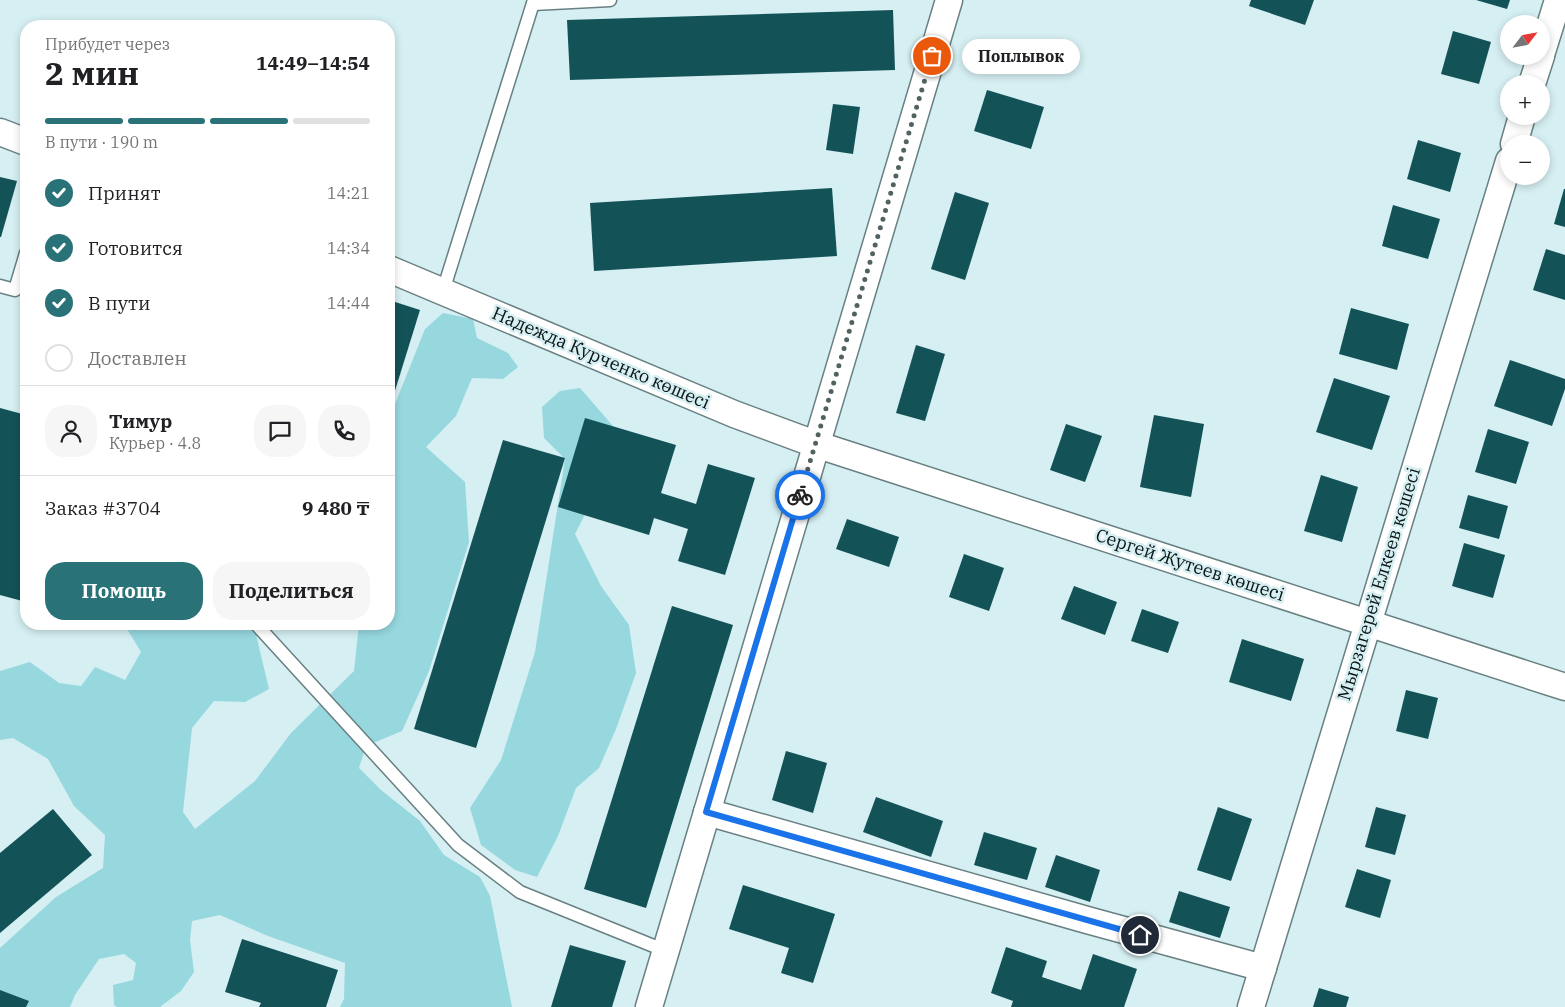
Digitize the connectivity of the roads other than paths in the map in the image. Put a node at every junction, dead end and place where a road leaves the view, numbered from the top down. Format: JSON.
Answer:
{"nodes":[{"id":1,"x":610,"y":0,"type":"edge"},
{"id":2,"x":949,"y":0,"type":"edge"},
{"id":3,"x":1558,"y":0,"type":"edge"},
{"id":4,"x":534,"y":2,"type":"edge"},
{"id":5,"x":1550,"y":26,"type":"edge"},
{"id":6,"x":0,"y":132,"type":"edge"},
{"id":7,"x":20,"y":140,"type":"edge"},
{"id":8,"x":1502,"y":185,"type":"edge"},
{"id":9,"x":395,"y":271,"type":"edge"},
{"id":10,"x":20,"y":272,"type":"edge"},
{"id":11,"x":0,"y":286,"type":"edge"},
{"id":12,"x":443,"y":291,"type":"junction"},
{"id":13,"x":815,"y":444,"type":"junction"},
{"id":14,"x":1367,"y":623,"type":"junction"},
{"id":15,"x":261,"y":630,"type":"edge"},
{"id":16,"x":1565,"y":687,"type":"edge"},
{"id":17,"x":706,"y":812,"type":"junction"},
{"id":18,"x":666,"y":951,"type":"junction"},
{"id":19,"x":1263,"y":968,"type":"junction"},
{"id":20,"x":649,"y":1007,"type":"edge"},
{"id":21,"x":1251,"y":1007,"type":"edge"}],
"edges":[{"from":1,"to":4,"type":"lane"},
{"from":2,"to":13,"type":"street"},
{"from":3,"to":5,"type":"street"},
{"from":4,"to":12,"type":"lane"},
{"from":6,"to":7,"type":"street"},
{"from":8,"to":14,"type":"street","name":"Мырзагерей Елкеев көшесі"},
{"from":9,"to":12,"type":"street","name":"Надежда Курченко көшесі"},
{"from":10,"to":11,"type":"lane"},
{"from":12,"to":13,"type":"street","name":"Надежда Курченко көшесі"},
{"from":13,"to":14,"type":"street","name":"Сергей Жутеев көшесі"},
{"from":13,"to":17,"type":"street"},
{"from":14,"to":16,"type":"street","name":"Сергей Жутеев көшесі"},
{"from":14,"to":19,"type":"street","name":"Мырзагерей Елкеев көшесі"},
{"from":15,"to":18,"type":"lane"},
{"from":17,"to":18,"type":"street"},
{"from":17,"to":19,"type":"street"},
{"from":18,"to":20,"type":"street"},
{"from":19,"to":21,"type":"street","name":"Мырзагерей Елкеев көшесі"}]}
